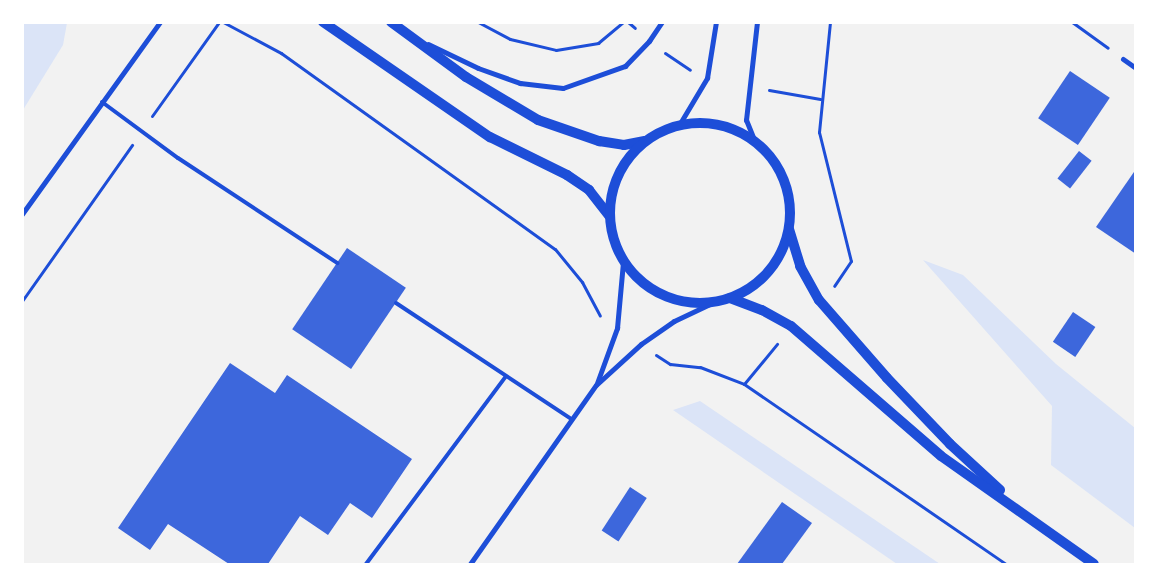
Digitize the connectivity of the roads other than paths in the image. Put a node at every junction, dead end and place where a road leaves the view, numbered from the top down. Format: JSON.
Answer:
{"nodes":[{"id":1,"x":160,"y":22,"type":"edge"},
{"id":2,"x":323,"y":22,"type":"edge"},
{"id":3,"x":391,"y":22,"type":"edge"},
{"id":4,"x":662,"y":22,"type":"edge"},
{"id":5,"x":716,"y":22,"type":"edge"},
{"id":6,"x":757,"y":22,"type":"edge"},
{"id":7,"x":410,"y":36,"type":"junction"},
{"id":8,"x":1123,"y":59,"type":"road end"},
{"id":9,"x":1136,"y":68,"type":"edge"},
{"id":10,"x":102,"y":102,"type":"junction"},
{"id":11,"x":679,"y":125,"type":"junction"},
{"id":12,"x":645,"y":141,"type":"junction"},
{"id":13,"x":755,"y":142,"type":"junction"},
{"id":14,"x":22,"y":214,"type":"edge"},
{"id":15,"x":610,"y":216,"type":"junction"},
{"id":16,"x":789,"y":229,"type":"junction"},
{"id":17,"x":623,"y":262,"type":"junction"},
{"id":18,"x":337,"y":264,"type":"dead end"},
{"id":19,"x":730,"y":298,"type":"junction"},
{"id":20,"x":396,"y":302,"type":"dead end"},
{"id":21,"x":712,"y":303,"type":"junction"},
{"id":22,"x":506,"y":376,"type":"junction"},
{"id":23,"x":596,"y":386,"type":"junction"},
{"id":24,"x":571,"y":419,"type":"junction"},
{"id":25,"x":1027,"y":514,"type":"junction"},
{"id":26,"x":366,"y":564,"type":"edge"},
{"id":27,"x":470,"y":564,"type":"edge"},
{"id":28,"x":1094,"y":564,"type":"edge"}],
"edges":[{"from":1,"to":10,"type":"street"},
{"from":2,"to":15,"type":"main road"},
{"from":3,"to":7,"type":"main road"},
{"from":4,"to":7,"type":"street"},
{"from":5,"to":11,"type":"street"},
{"from":6,"to":13,"type":"street"},
{"from":7,"to":12,"type":"main road"},
{"from":8,"to":9,"type":"street"},
{"from":10,"to":14,"type":"street"},
{"from":10,"to":18,"type":"lane"},
{"from":11,"to":12,"type":"main road"},
{"from":11,"to":13,"type":"main road"},
{"from":12,"to":15,"type":"main road"},
{"from":13,"to":16,"type":"main road"},
{"from":15,"to":17,"type":"main road"},
{"from":16,"to":19,"type":"main road"},
{"from":16,"to":25,"type":"main road"},
{"from":17,"to":21,"type":"main road"},
{"from":17,"to":23,"type":"street"},
{"from":19,"to":21,"type":"main road"},
{"from":19,"to":25,"type":"main road"},
{"from":20,"to":22,"type":"lane"},
{"from":21,"to":23,"type":"street"},
{"from":22,"to":24,"type":"lane"},
{"from":22,"to":26,"type":"lane"},
{"from":23,"to":24,"type":"street"},
{"from":24,"to":27,"type":"street"},
{"from":25,"to":28,"type":"main road"}]}
